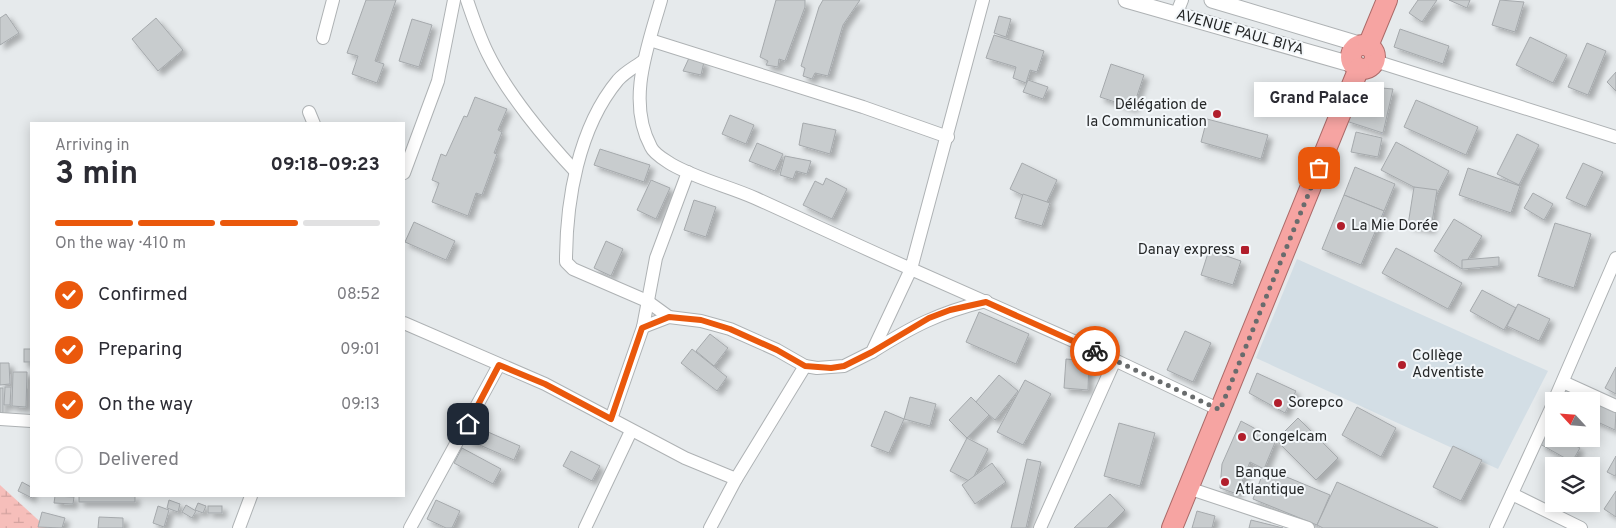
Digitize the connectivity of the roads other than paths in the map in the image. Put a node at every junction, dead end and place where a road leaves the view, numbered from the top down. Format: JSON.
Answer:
{"nodes":[{"id":1,"x":333,"y":0,"type":"edge"},
{"id":2,"x":454,"y":0,"type":"edge"},
{"id":3,"x":466,"y":0,"type":"edge"},
{"id":4,"x":662,"y":0,"type":"edge"},
{"id":5,"x":983,"y":0,"type":"edge"},
{"id":6,"x":1126,"y":0,"type":"edge"},
{"id":7,"x":1182,"y":0,"type":"edge"},
{"id":8,"x":1212,"y":0,"type":"edge"},
{"id":9,"x":1387,"y":0,"type":"edge"},
{"id":10,"x":1176,"y":15,"type":"junction"},
{"id":11,"x":323,"y":38,"type":"dead end"},
{"id":12,"x":650,"y":40,"type":"junction"},
{"id":13,"x":1364,"y":57,"type":"junction"},
{"id":14,"x":643,"y":61,"type":"junction"},
{"id":15,"x":948,"y":137,"type":"junction"},
{"id":16,"x":1616,"y":137,"type":"edge"},
{"id":17,"x":405,"y":170,"type":"edge"},
{"id":18,"x":575,"y":171,"type":"junction"},
{"id":19,"x":688,"y":172,"type":"junction"},
{"id":20,"x":1616,"y":258,"type":"edge"},
{"id":21,"x":911,"y":269,"type":"junction"},
{"id":22,"x":647,"y":301,"type":"junction"},
{"id":23,"x":986,"y":302,"type":"junction"},
{"id":24,"x":669,"y":317,"type":"junction"},
{"id":25,"x":405,"y":323,"type":"edge"},
{"id":26,"x":642,"y":328,"type":"junction"},
{"id":27,"x":872,"y":352,"type":"junction"},
{"id":28,"x":1114,"y":360,"type":"junction"},
{"id":29,"x":499,"y":365,"type":"junction"},
{"id":30,"x":805,"y":366,"type":"junction"},
{"id":31,"x":1563,"y":382,"type":"junction"},
{"id":32,"x":1558,"y":392,"type":"edge"},
{"id":33,"x":1616,"y":406,"type":"edge"},
{"id":34,"x":1220,"y":410,"type":"junction"},
{"id":35,"x":0,"y":419,"type":"edge"},
{"id":36,"x":611,"y":419,"type":"junction"},
{"id":37,"x":30,"y":421,"type":"edge"},
{"id":38,"x":1545,"y":422,"type":"edge"},
{"id":39,"x":632,"y":431,"type":"junction"},
{"id":40,"x":736,"y":479,"type":"junction"},
{"id":41,"x":1188,"y":488,"type":"junction"},
{"id":42,"x":1512,"y":494,"type":"junction"},
{"id":43,"x":251,"y":497,"type":"edge"},
{"id":44,"x":239,"y":528,"type":"edge"},
{"id":45,"x":410,"y":528,"type":"edge"},
{"id":46,"x":584,"y":528,"type":"edge"},
{"id":47,"x":710,"y":528,"type":"edge"},
{"id":48,"x":1040,"y":528,"type":"edge"},
{"id":49,"x":1172,"y":528,"type":"edge"},
{"id":50,"x":1308,"y":528,"type":"edge"},
{"id":51,"x":1496,"y":528,"type":"edge"},
{"id":52,"x":1581,"y":528,"type":"edge"}],
"edges":[{"from":1,"to":11,"type":"street"},
{"from":2,"to":17,"type":"street"},
{"from":3,"to":18,"type":"street"},
{"from":4,"to":12,"type":"street"},
{"from":5,"to":15,"type":"street"},
{"from":6,"to":10,"type":"street","name":"AVENUE PAUL BIYA"},
{"from":7,"to":10,"type":"street"},
{"from":8,"to":13,"type":"street"},
{"from":9,"to":13,"type":"highway"},
{"from":10,"to":13,"type":"street","name":"AVENUE PAUL BIYA"},
{"from":12,"to":14,"type":"street"},
{"from":12,"to":15,"type":"street"},
{"from":13,"to":16,"type":"street"},
{"from":13,"to":34,"type":"highway"},
{"from":14,"to":18,"type":"street"},
{"from":14,"to":19,"type":"street"},
{"from":15,"to":21,"type":"street"},
{"from":18,"to":22,"type":"street"},
{"from":19,"to":21,"type":"street"},
{"from":19,"to":22,"type":"street"},
{"from":20,"to":31,"type":"street"},
{"from":21,"to":23,"type":"street"},
{"from":21,"to":27,"type":"street"},
{"from":22,"to":24,"type":"street"},
{"from":22,"to":26,"type":"street"},
{"from":23,"to":27,"type":"street"},
{"from":23,"to":28,"type":"street"},
{"from":24,"to":26,"type":"street"},
{"from":24,"to":30,"type":"street"},
{"from":25,"to":29,"type":"street"},
{"from":26,"to":36,"type":"street"},
{"from":27,"to":30,"type":"street"},
{"from":28,"to":34,"type":"street"},
{"from":28,"to":48,"type":"street"},
{"from":29,"to":36,"type":"street"},
{"from":29,"to":45,"type":"street"},
{"from":30,"to":40,"type":"street"},
{"from":31,"to":32,"type":"street"},
{"from":31,"to":33,"type":"street"},
{"from":34,"to":41,"type":"highway"},
{"from":35,"to":37,"type":"street"},
{"from":36,"to":39,"type":"street"},
{"from":38,"to":42,"type":"street"},
{"from":39,"to":40,"type":"street"},
{"from":39,"to":46,"type":"street"},
{"from":40,"to":47,"type":"street"},
{"from":41,"to":49,"type":"highway"},
{"from":41,"to":50,"type":"street"},
{"from":42,"to":51,"type":"street"},
{"from":42,"to":52,"type":"street"},
{"from":43,"to":44,"type":"street"}]}
